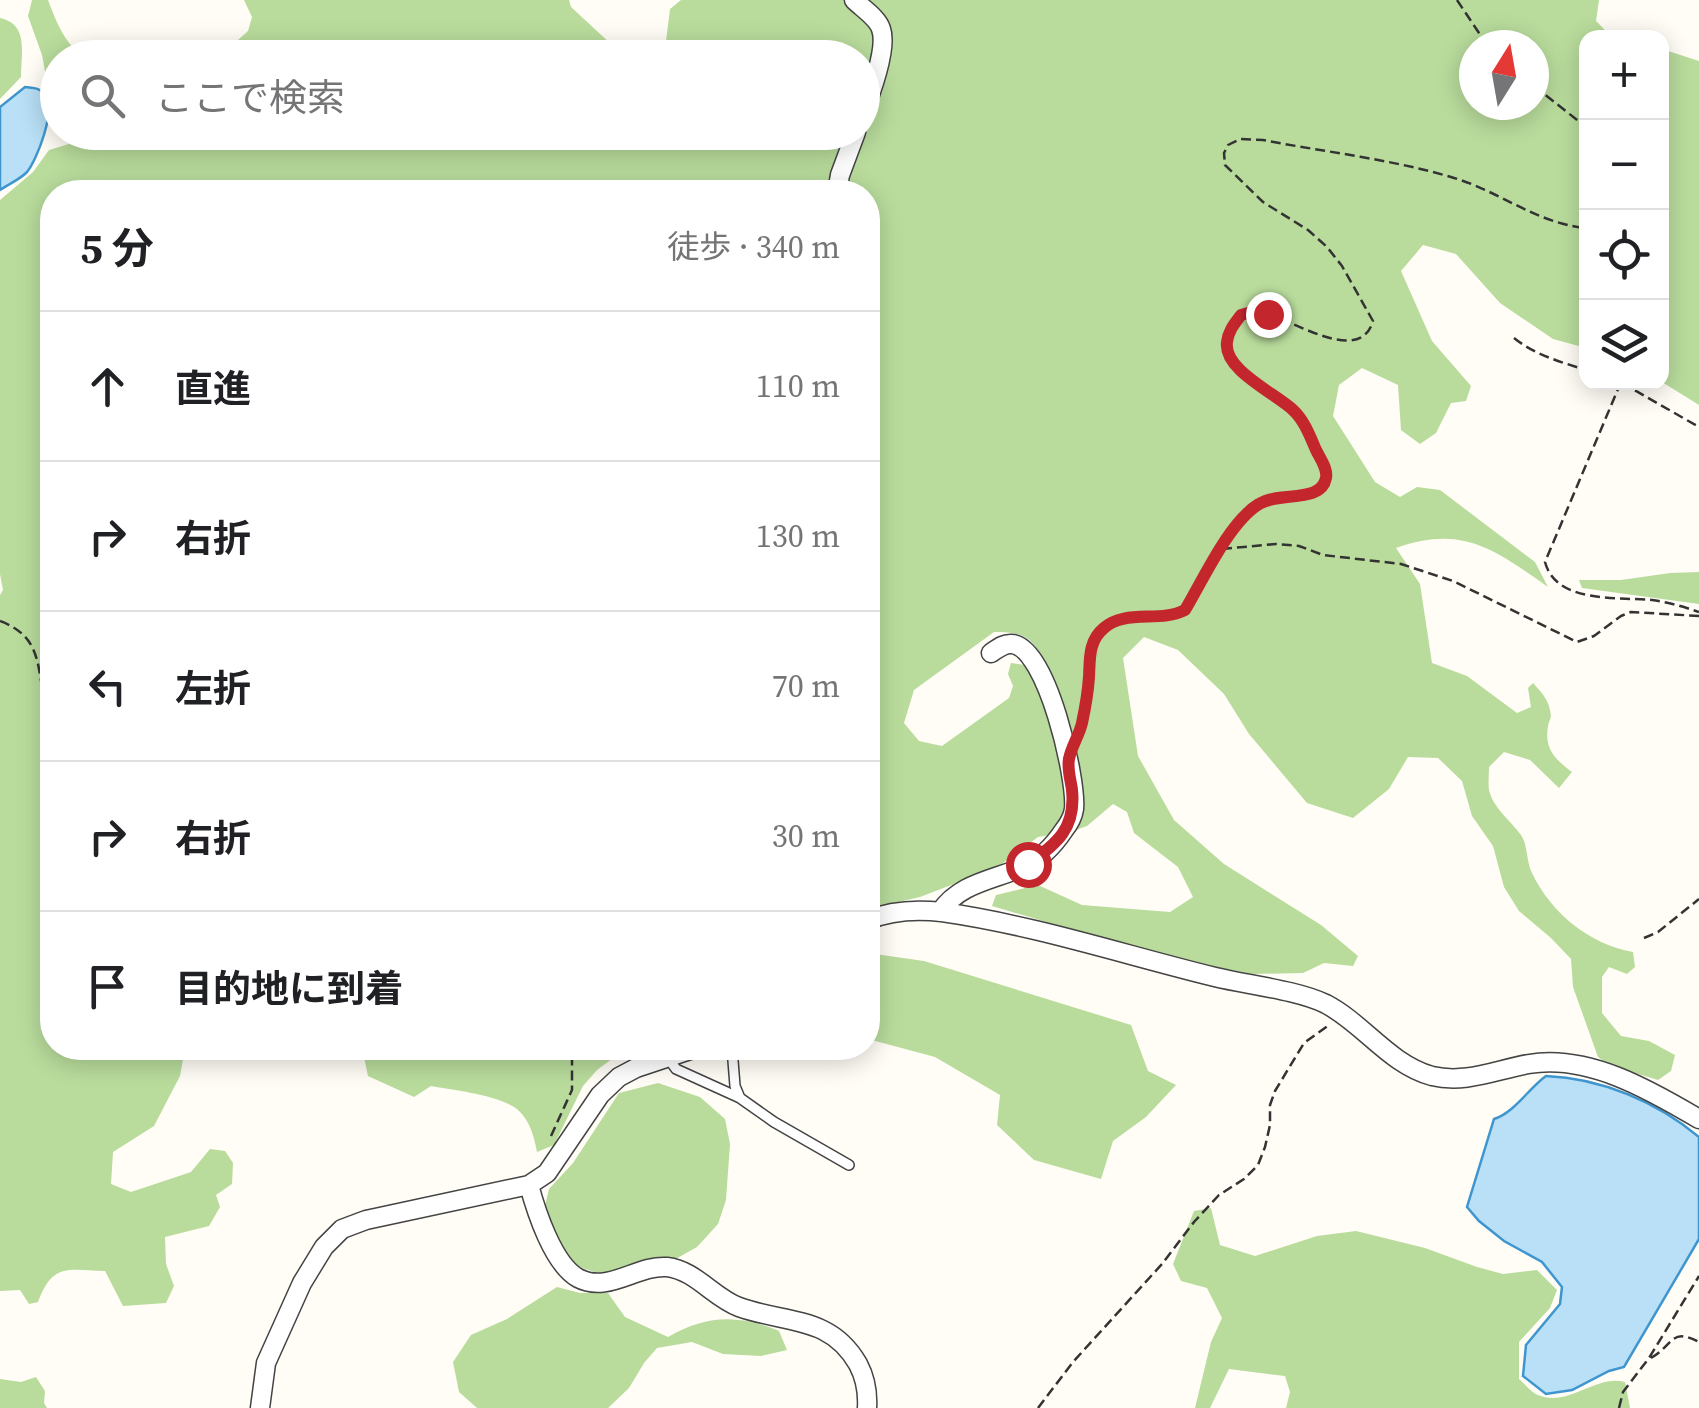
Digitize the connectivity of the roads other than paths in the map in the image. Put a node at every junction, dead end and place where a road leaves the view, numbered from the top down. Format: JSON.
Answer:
{"nodes":[{"id":1,"x":854,"y":0,"type":"edge"},
{"id":2,"x":880,"y":50,"type":"edge"},
{"id":3,"x":849,"y":150,"type":"edge"},
{"id":4,"x":840,"y":180,"type":"edge"},
{"id":5,"x":991,"y":653,"type":"dead end"},
{"id":6,"x":940,"y":912,"type":"junction"},
{"id":7,"x":880,"y":917,"type":"edge"},
{"id":8,"x":662,"y":1060,"type":"edge"},
{"id":9,"x":669,"y":1060,"type":"edge"},
{"id":10,"x":733,"y":1060,"type":"edge"},
{"id":11,"x":740,"y":1098,"type":"junction"},
{"id":12,"x":1699,"y":1119,"type":"edge"},
{"id":13,"x":849,"y":1165,"type":"dead end"},
{"id":14,"x":529,"y":1185,"type":"junction"},
{"id":15,"x":260,"y":1408,"type":"edge"},
{"id":16,"x":867,"y":1408,"type":"edge"}],
"edges":[{"from":1,"to":2,"type":"street"},
{"from":3,"to":4,"type":"street"},
{"from":5,"to":6,"type":"street"},
{"from":6,"to":7,"type":"street"},
{"from":6,"to":12,"type":"street"},
{"from":8,"to":14,"type":"street"},
{"from":9,"to":11,"type":"lane"},
{"from":10,"to":11,"type":"lane"},
{"from":11,"to":13,"type":"lane"},
{"from":14,"to":15,"type":"street"},
{"from":14,"to":16,"type":"street"}]}
